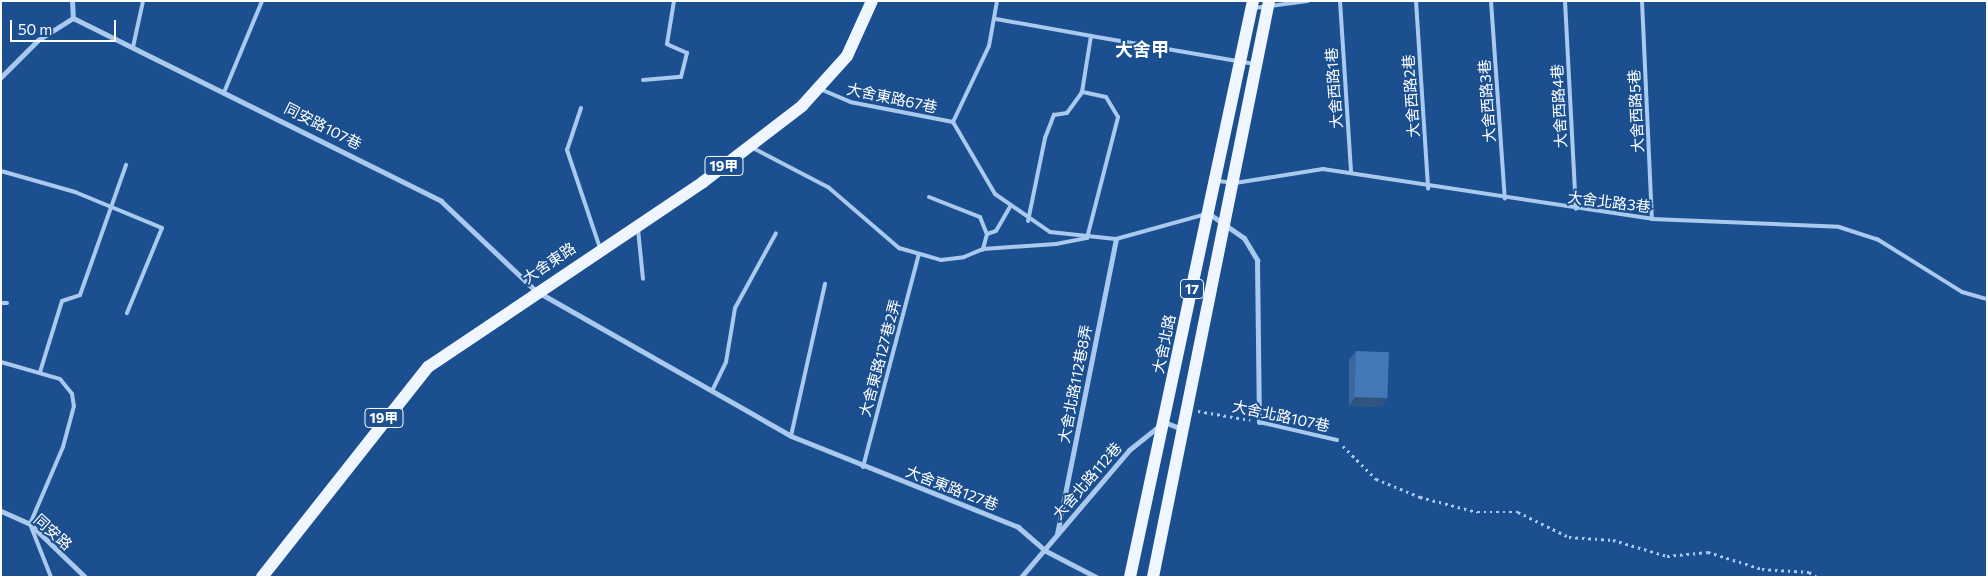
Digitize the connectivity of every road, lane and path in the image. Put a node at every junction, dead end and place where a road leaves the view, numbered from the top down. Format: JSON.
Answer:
{"nodes":[{"id":1,"x":72,"y":1,"type":"edge"},
{"id":2,"x":143,"y":1,"type":"edge"},
{"id":3,"x":262,"y":1,"type":"edge"},
{"id":4,"x":674,"y":1,"type":"edge"},
{"id":5,"x":872,"y":1,"type":"edge"},
{"id":6,"x":997,"y":1,"type":"edge"},
{"id":7,"x":1308,"y":1,"type":"edge"},
{"id":8,"x":1340,"y":1,"type":"edge"},
{"id":9,"x":1416,"y":1,"type":"edge"},
{"id":10,"x":1491,"y":1,"type":"edge"},
{"id":11,"x":1565,"y":1,"type":"edge"},
{"id":12,"x":1642,"y":1,"type":"edge"},
{"id":13,"x":1252,"y":5,"type":"edge"},
{"id":14,"x":1269,"y":6,"type":"edge"},
{"id":15,"x":73,"y":18,"type":"junction"},
{"id":16,"x":996,"y":19,"type":"junction"},
{"id":17,"x":1091,"y":36,"type":"junction"},
{"id":18,"x":133,"y":47,"type":"junction"},
{"id":19,"x":1240,"y":61,"type":"junction"},
{"id":20,"x":1258,"y":64,"type":"junction"},
{"id":21,"x":1,"y":77,"type":"edge"},
{"id":22,"x":643,"y":80,"type":"dead end"},
{"id":23,"x":820,"y":89,"type":"junction"},
{"id":24,"x":225,"y":90,"type":"junction"},
{"id":25,"x":1082,"y":92,"type":"junction"},
{"id":26,"x":581,"y":108,"type":"dead end"},
{"id":27,"x":953,"y":122,"type":"junction"},
{"id":28,"x":749,"y":146,"type":"junction"},
{"id":29,"x":126,"y":165,"type":"dead end"},
{"id":30,"x":1,"y":171,"type":"edge"},
{"id":31,"x":1351,"y":173,"type":"junction"},
{"id":32,"x":1215,"y":180,"type":"junction"},
{"id":33,"x":1235,"y":183,"type":"junction"},
{"id":34,"x":1428,"y":189,"type":"junction"},
{"id":35,"x":929,"y":197,"type":"dead end"},
{"id":36,"x":1505,"y":200,"type":"junction"},
{"id":37,"x":110,"y":206,"type":"junction"},
{"id":38,"x":1010,"y":207,"type":"junction"},
{"id":39,"x":1576,"y":209,"type":"junction"},
{"id":40,"x":1208,"y":213,"type":"junction"},
{"id":41,"x":1652,"y":219,"type":"junction"},
{"id":42,"x":1028,"y":221,"type":"junction"},
{"id":43,"x":638,"y":224,"type":"junction"},
{"id":44,"x":1226,"y":225,"type":"junction"},
{"id":45,"x":776,"y":233,"type":"dead end"},
{"id":46,"x":988,"y":234,"type":"junction"},
{"id":47,"x":1087,"y":238,"type":"junction"},
{"id":48,"x":1116,"y":239,"type":"junction"},
{"id":49,"x":600,"y":248,"type":"junction"},
{"id":50,"x":983,"y":249,"type":"junction"},
{"id":51,"x":919,"y":254,"type":"junction"},
{"id":52,"x":644,"y":279,"type":"dead end"},
{"id":53,"x":825,"y":284,"type":"dead end"},
{"id":54,"x":536,"y":291,"type":"junction"},
{"id":55,"x":1987,"y":299,"type":"edge"},
{"id":56,"x":1,"y":302,"type":"edge"},
{"id":57,"x":7,"y":303,"type":"dead end"},
{"id":58,"x":127,"y":313,"type":"dead end"},
{"id":59,"x":1,"y":362,"type":"edge"},
{"id":60,"x":40,"y":372,"type":"junction"},
{"id":61,"x":712,"y":391,"type":"junction"},
{"id":62,"x":1186,"y":409,"type":"junction"},
{"id":63,"x":1164,"y":422,"type":"junction"},
{"id":64,"x":1258,"y":422,"type":"junction"},
{"id":65,"x":1182,"y":430,"type":"junction"},
{"id":66,"x":791,"y":436,"type":"junction"},
{"id":67,"x":1337,"y":440,"type":"joint"},
{"id":68,"x":863,"y":467,"type":"junction"},
{"id":69,"x":1,"y":511,"type":"edge"},
{"id":70,"x":30,"y":524,"type":"junction"},
{"id":71,"x":1057,"y":534,"type":"junction"},
{"id":72,"x":1044,"y":550,"type":"junction"},
{"id":73,"x":51,"y":577,"type":"edge"},
{"id":74,"x":85,"y":577,"type":"edge"},
{"id":75,"x":262,"y":577,"type":"edge"},
{"id":76,"x":1021,"y":577,"type":"edge"},
{"id":77,"x":1096,"y":577,"type":"edge"},
{"id":78,"x":1130,"y":577,"type":"edge"},
{"id":79,"x":1153,"y":577,"type":"edge"},
{"id":80,"x":1818,"y":577,"type":"edge"}],
"edges":[{"from":1,"to":15,"type":"street"},
{"from":2,"to":18,"type":"lane"},
{"from":3,"to":24,"type":"lane"},
{"from":4,"to":22,"type":"lane"},
{"from":5,"to":23,"type":"main road","name":"大舍東路","number":"19甲"},
{"from":6,"to":16,"type":"lane","name":"大舍東路67巷"},
{"from":7,"to":14,"type":"lane"},
{"from":8,"to":31,"type":"lane","name":"大舍西路1巷"},
{"from":9,"to":34,"type":"lane","name":"大舍西路2巷"},
{"from":10,"to":36,"type":"lane","name":"大舍西路3巷"},
{"from":11,"to":39,"type":"lane","name":"大舍西路4巷"},
{"from":12,"to":41,"type":"lane","name":"大舍西路5巷"},
{"from":13,"to":14,"type":"lane"},
{"from":13,"to":19,"type":"main road","name":"大舍北路","number":"17"},
{"from":14,"to":20,"type":"main road","number":"17"},
{"from":15,"to":18,"type":"street","name":"同安路107巷"},
{"from":15,"to":21,"type":"street"},
{"from":16,"to":17,"type":"lane"},
{"from":16,"to":27,"type":"lane","name":"大舍東路67巷"},
{"from":17,"to":19,"type":"lane"},
{"from":17,"to":25,"type":"lane"},
{"from":18,"to":24,"type":"street","name":"同安路107巷"},
{"from":19,"to":20,"type":"lane"},
{"from":19,"to":32,"type":"main road","name":"大舍北路","number":"17"},
{"from":20,"to":33,"type":"main road","number":"17"},
{"from":23,"to":27,"type":"lane","name":"大舍東路67巷"},
{"from":23,"to":28,"type":"main road","name":"大舍東路","number":"19甲"},
{"from":24,"to":54,"type":"street","name":"同安路107巷"},
{"from":25,"to":42,"type":"lane"},
{"from":25,"to":47,"type":"lane"},
{"from":26,"to":49,"type":"lane"},
{"from":27,"to":38,"type":"lane"},
{"from":28,"to":43,"type":"main road","name":"大舍東路","number":"19甲"},
{"from":28,"to":51,"type":"lane"},
{"from":29,"to":37,"type":"lane"},
{"from":30,"to":37,"type":"lane"},
{"from":31,"to":33,"type":"lane","name":"大舍北路3巷"},
{"from":31,"to":34,"type":"lane","name":"大舍北路3巷"},
{"from":32,"to":33,"type":"lane","name":"大舍北路3巷"},
{"from":32,"to":40,"type":"main road","name":"大舍北路","number":"17"},
{"from":33,"to":44,"type":"main road","number":"17"},
{"from":34,"to":36,"type":"lane","name":"大舍北路3巷"},
{"from":35,"to":46,"type":"lane"},
{"from":36,"to":39,"type":"lane","name":"大舍北路3巷"},
{"from":37,"to":58,"type":"lane"},
{"from":37,"to":60,"type":"lane"},
{"from":38,"to":42,"type":"lane"},
{"from":38,"to":46,"type":"lane"},
{"from":39,"to":41,"type":"lane","name":"大舍北路3巷"},
{"from":40,"to":44,"type":"street"},
{"from":40,"to":48,"type":"lane"},
{"from":40,"to":63,"type":"main road","name":"大舍北路","number":"17"},
{"from":41,"to":55,"type":"lane","name":"大舍北路3巷"},
{"from":42,"to":47,"type":"lane"},
{"from":43,"to":49,"type":"main road","name":"大舍東路","number":"19甲"},
{"from":43,"to":52,"type":"lane"},
{"from":44,"to":62,"type":"main road","number":"17"},
{"from":44,"to":64,"type":"street"},
{"from":45,"to":61,"type":"lane"},
{"from":46,"to":50,"type":"lane"},
{"from":47,"to":48,"type":"lane"},
{"from":47,"to":50,"type":"lane"},
{"from":48,"to":71,"type":"street","name":"大舍北路112巷8弄"},
{"from":49,"to":54,"type":"main road","name":"大舍東路","number":"19甲"},
{"from":50,"to":51,"type":"lane"},
{"from":51,"to":68,"type":"lane","name":"大舍東路127巷2弄"},
{"from":53,"to":66,"type":"lane"},
{"from":54,"to":61,"type":"street","name":"大舍東路127巷"},
{"from":54,"to":75,"type":"main road","name":"大舍東路","number":"19甲"},
{"from":56,"to":57,"type":"lane"},
{"from":59,"to":60,"type":"lane"},
{"from":60,"to":70,"type":"lane"},
{"from":61,"to":66,"type":"street","name":"大舍東路127巷"},
{"from":62,"to":64,"type":"path","name":"大舍北路107巷"},
{"from":62,"to":65,"type":"main road","number":"17"},
{"from":63,"to":65,"type":"street"},
{"from":63,"to":71,"type":"street","name":"大舍北路112巷"},
{"from":63,"to":78,"type":"main road","name":"大舍北路","number":"17"},
{"from":64,"to":67,"type":"lane","name":"大舍北路107巷"},
{"from":65,"to":79,"type":"main road","number":"17"},
{"from":66,"to":68,"type":"street","name":"大舍東路127巷"},
{"from":67,"to":80,"type":"path","name":"大舍北路107巷"},
{"from":68,"to":72,"type":"street","name":"大舍東路127巷"},
{"from":69,"to":70,"type":"street","name":"同安路"},
{"from":70,"to":73,"type":"lane"},
{"from":70,"to":74,"type":"street","name":"同安路"},
{"from":71,"to":72,"type":"street","name":"大舍北路112巷"},
{"from":72,"to":76,"type":"street","name":"大舍北路112巷"},
{"from":72,"to":77,"type":"street","name":"大舍東路127巷"}]}
